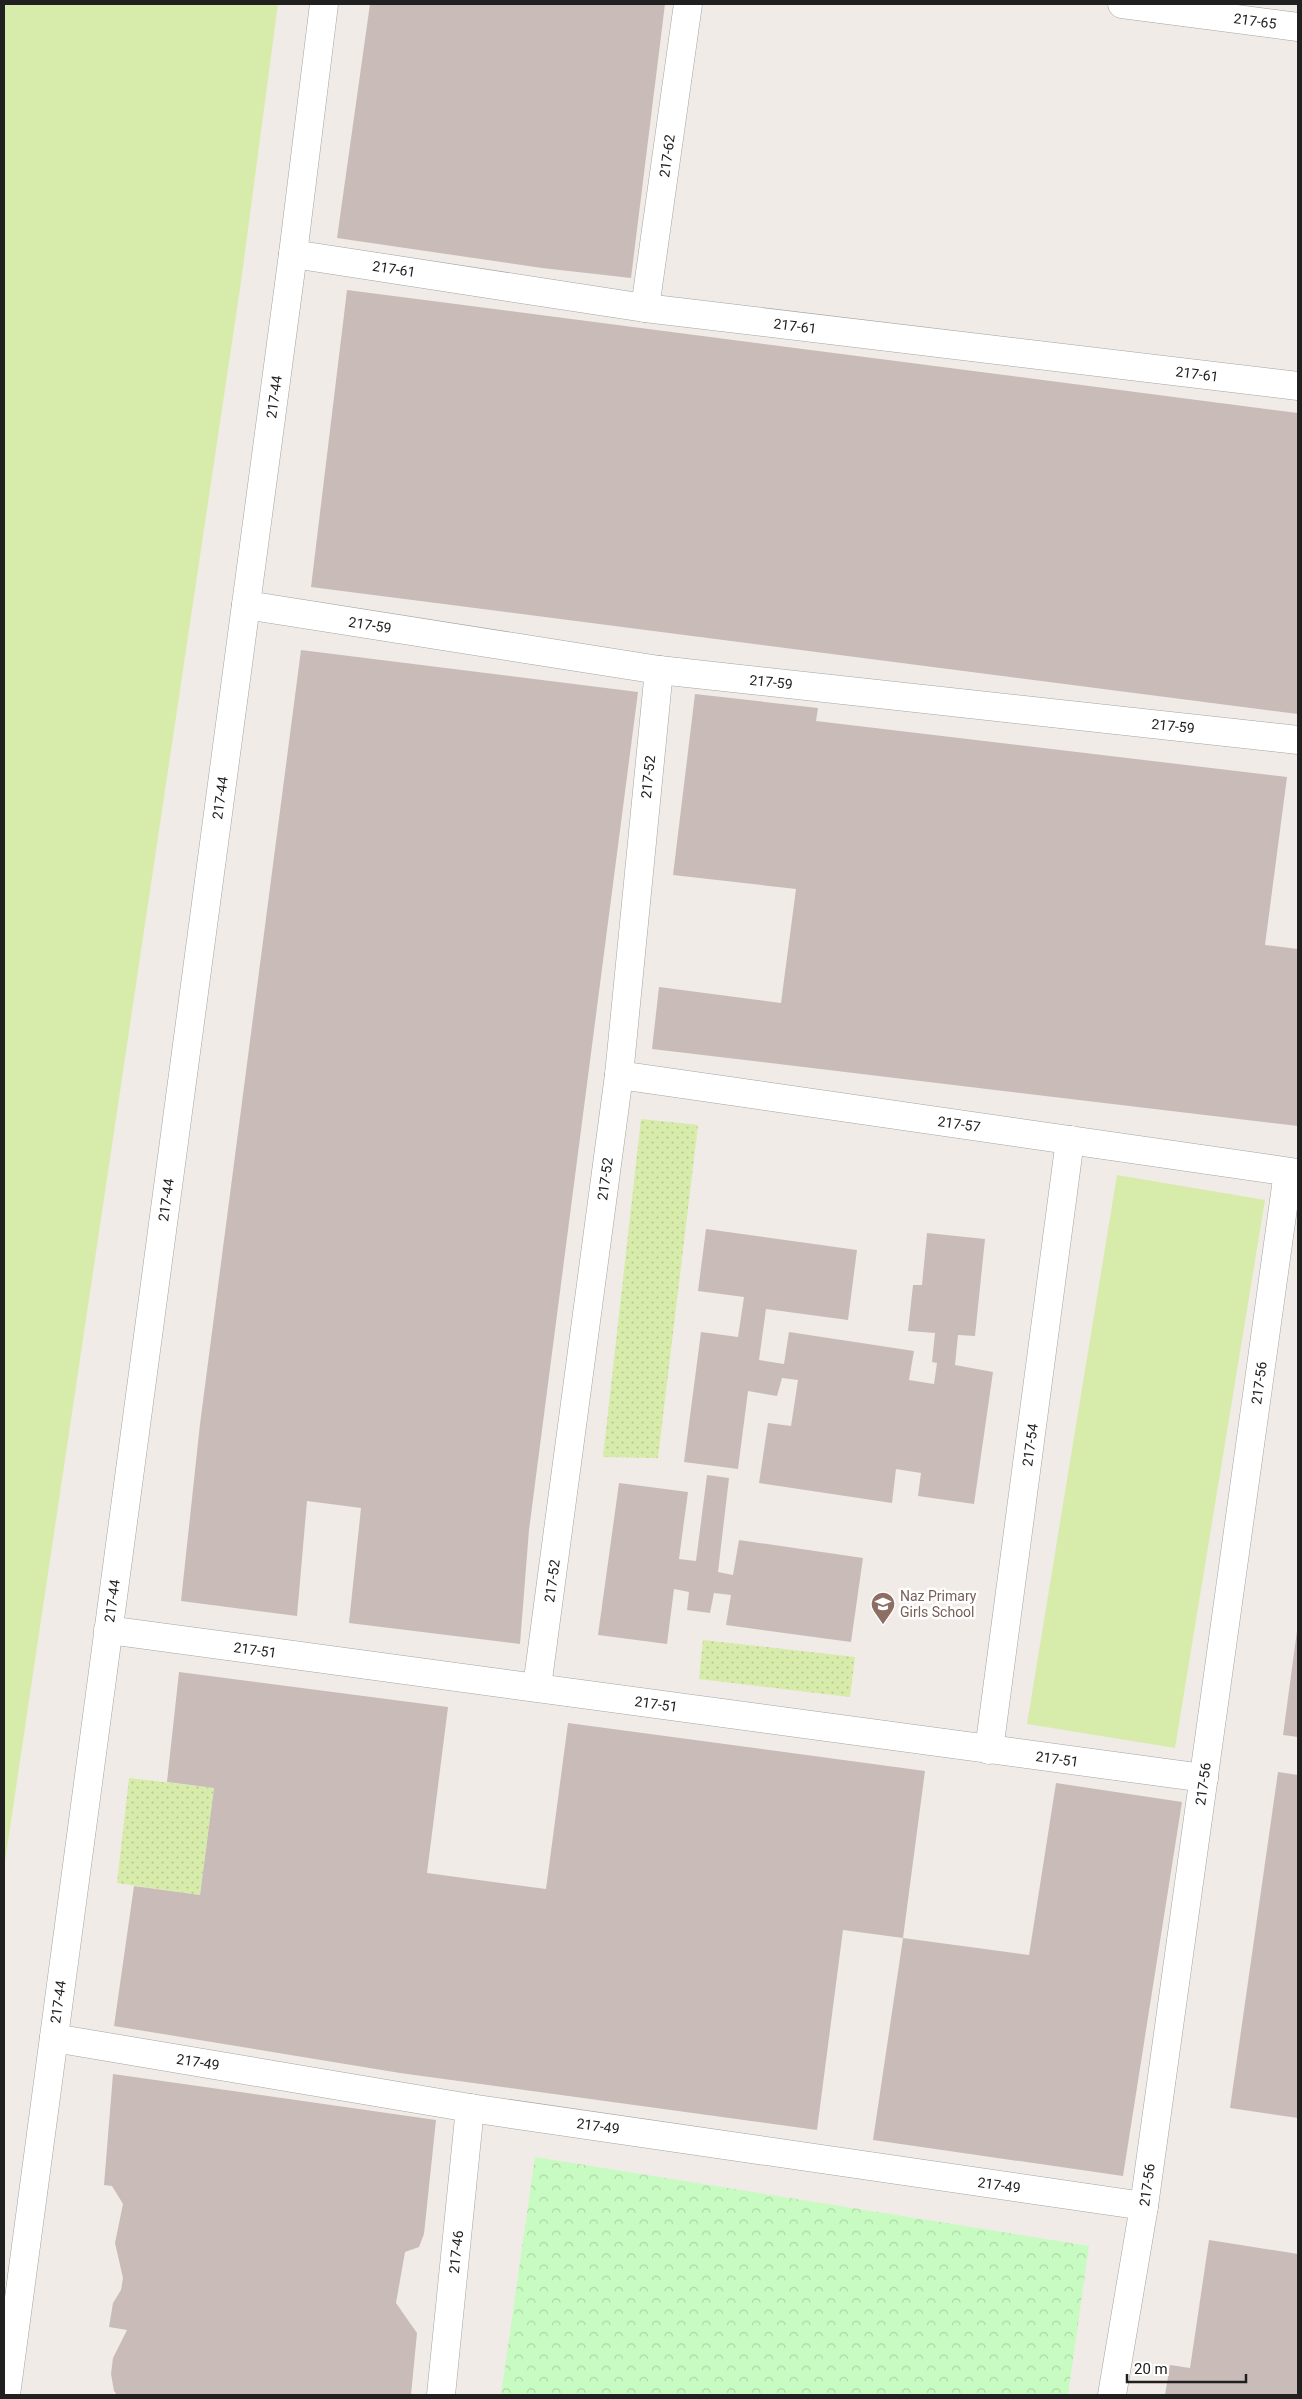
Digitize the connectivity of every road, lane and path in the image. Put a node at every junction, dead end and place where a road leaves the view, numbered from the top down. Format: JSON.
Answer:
{"nodes":[{"id":1,"x":324,"y":4,"type":"edge"},
{"id":2,"x":688,"y":4,"type":"edge"},
{"id":3,"x":1122,"y":4,"type":"edge"},
{"id":4,"x":1298,"y":27,"type":"edge"},
{"id":5,"x":293,"y":254,"type":"junction"},
{"id":6,"x":645,"y":308,"type":"junction"},
{"id":7,"x":1298,"y":386,"type":"edge"},
{"id":8,"x":246,"y":605,"type":"junction"},
{"id":9,"x":659,"y":670,"type":"junction"},
{"id":10,"x":1298,"y":740,"type":"edge"},
{"id":11,"x":619,"y":1075,"type":"junction"},
{"id":12,"x":1070,"y":1140,"type":"junction"},
{"id":13,"x":1293,"y":1173,"type":"edge"},
{"id":14,"x":108,"y":1630,"type":"junction"},
{"id":15,"x":538,"y":1687,"type":"junction"},
{"id":16,"x":989,"y":1750,"type":"junction"},
{"id":17,"x":1204,"y":1778,"type":"junction"},
{"id":18,"x":54,"y":2038,"type":"junction"},
{"id":19,"x":470,"y":2108,"type":"junction"},
{"id":20,"x":1144,"y":2206,"type":"junction"},
{"id":21,"x":11,"y":2297,"type":"edge"},
{"id":22,"x":6,"y":2395,"type":"edge"},
{"id":23,"x":441,"y":2395,"type":"edge"},
{"id":24,"x":1112,"y":2395,"type":"edge"}],
"edges":[{"from":1,"to":5,"type":"street","name":"217-44"},
{"from":2,"to":6,"type":"street","name":"217-62"},
{"from":3,"to":4,"type":"street","name":"217-65"},
{"from":5,"to":6,"type":"street","name":"217-61"},
{"from":5,"to":8,"type":"street","name":"217-44"},
{"from":6,"to":7,"type":"street","name":"217-61"},
{"from":8,"to":9,"type":"street","name":"217-59"},
{"from":8,"to":14,"type":"street","name":"217-44"},
{"from":9,"to":10,"type":"street","name":"217-59"},
{"from":9,"to":11,"type":"street","name":"217-52"},
{"from":11,"to":12,"type":"street","name":"217-57"},
{"from":11,"to":15,"type":"street","name":"217-52"},
{"from":12,"to":13,"type":"street","name":"217-57"},
{"from":12,"to":16,"type":"street","name":"217-54"},
{"from":13,"to":17,"type":"street","name":"217-56"},
{"from":14,"to":15,"type":"street","name":"217-51"},
{"from":14,"to":18,"type":"street","name":"217-44"},
{"from":15,"to":16,"type":"street","name":"217-51"},
{"from":16,"to":17,"type":"street","name":"217-51"},
{"from":17,"to":20,"type":"street","name":"217-56"},
{"from":18,"to":19,"type":"street","name":"217-49"},
{"from":18,"to":21,"type":"street","name":"217-44"},
{"from":19,"to":20,"type":"street","name":"217-49"},
{"from":19,"to":23,"type":"street","name":"217-46"},
{"from":20,"to":24,"type":"street","name":"217-56"},
{"from":21,"to":22,"type":"street","name":"217-44"}]}
